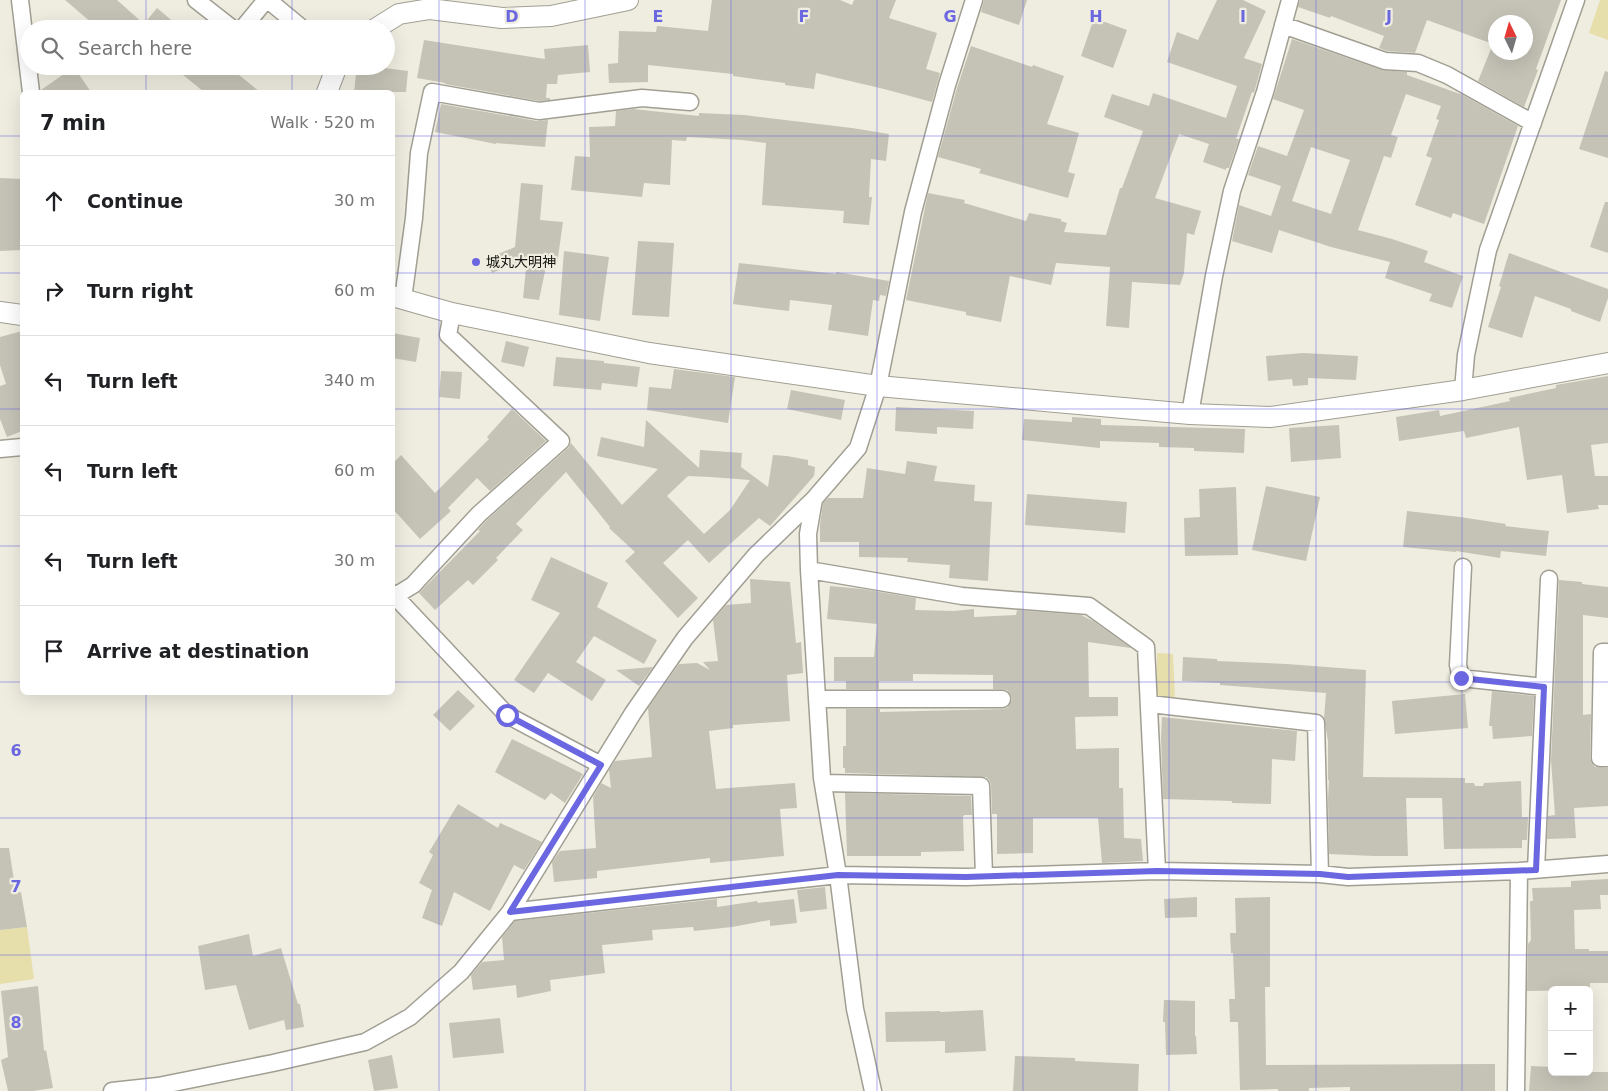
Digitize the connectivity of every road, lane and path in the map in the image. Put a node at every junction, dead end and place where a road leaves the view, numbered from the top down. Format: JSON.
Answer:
{"nodes":[{"id":1,"x":20,"y":0,"type":"edge"},
{"id":2,"x":196,"y":0,"type":"edge"},
{"id":3,"x":267,"y":0,"type":"edge"},
{"id":4,"x":628,"y":0,"type":"edge"},
{"id":5,"x":974,"y":0,"type":"edge"},
{"id":6,"x":1290,"y":0,"type":"edge"},
{"id":7,"x":1576,"y":0,"type":"edge"},
{"id":8,"x":22,"y":20,"type":"edge"},
{"id":9,"x":222,"y":20,"type":"edge"},
{"id":10,"x":250,"y":20,"type":"edge"},
{"id":11,"x":293,"y":20,"type":"edge"},
{"id":12,"x":389,"y":20,"type":"edge"},
{"id":13,"x":1283,"y":25,"type":"junction"},
{"id":14,"x":28,"y":75,"type":"edge"},
{"id":15,"x":334,"y":75,"type":"edge"},
{"id":16,"x":30,"y":90,"type":"edge"},
{"id":17,"x":328,"y":90,"type":"edge"},
{"id":18,"x":690,"y":102,"type":"dead end"},
{"id":19,"x":1533,"y":123,"type":"junction"},
{"id":20,"x":398,"y":297,"type":"edge"},
{"id":21,"x":0,"y":312,"type":"edge"},
{"id":22,"x":452,"y":313,"type":"junction"},
{"id":23,"x":20,"y":314,"type":"edge"},
{"id":24,"x":1608,"y":363,"type":"edge"},
{"id":25,"x":878,"y":386,"type":"junction"},
{"id":26,"x":1463,"y":390,"type":"junction"},
{"id":27,"x":1190,"y":414,"type":"junction"},
{"id":28,"x":20,"y":447,"type":"edge"},
{"id":29,"x":0,"y":449,"type":"edge"},
{"id":30,"x":814,"y":499,"type":"junction"},
{"id":31,"x":1463,"y":567,"type":"dead end"},
{"id":32,"x":808,"y":570,"type":"junction"},
{"id":33,"x":1549,"y":579,"type":"dead end"},
{"id":34,"x":395,"y":594,"type":"edge"},
{"id":35,"x":395,"y":595,"type":"edge"},
{"id":36,"x":1608,"y":652,"type":"edge"},
{"id":37,"x":1544,"y":687,"type":"junction"},
{"id":38,"x":816,"y":699,"type":"junction"},
{"id":39,"x":1002,"y":699,"type":"dead end"},
{"id":40,"x":1150,"y":704,"type":"junction"},
{"id":41,"x":1608,"y":758,"type":"edge"},
{"id":42,"x":601,"y":765,"type":"junction"},
{"id":43,"x":823,"y":783,"type":"junction"},
{"id":44,"x":1608,"y":864,"type":"edge"},
{"id":45,"x":1536,"y":870,"type":"junction"},
{"id":46,"x":1157,"y":871,"type":"junction"},
{"id":47,"x":1519,"y":871,"type":"junction"},
{"id":48,"x":1320,"y":874,"type":"junction"},
{"id":49,"x":838,"y":875,"type":"junction"},
{"id":50,"x":984,"y":876,"type":"junction"},
{"id":51,"x":510,"y":912,"type":"junction"},
{"id":52,"x":112,"y":1091,"type":"edge"},
{"id":53,"x":873,"y":1091,"type":"edge"},
{"id":54,"x":1516,"y":1091,"type":"edge"}],
"edges":[{"from":1,"to":8,"type":"street"},
{"from":2,"to":9,"type":"street"},
{"from":3,"to":10,"type":"street"},
{"from":3,"to":11,"type":"street"},
{"from":4,"to":12,"type":"street"},
{"from":5,"to":25,"type":"street"},
{"from":6,"to":13,"type":"street"},
{"from":7,"to":19,"type":"street"},
{"from":13,"to":19,"type":"street"},
{"from":13,"to":27,"type":"street"},
{"from":14,"to":16,"type":"street"},
{"from":15,"to":17,"type":"street"},
{"from":18,"to":20,"type":"street"},
{"from":19,"to":26,"type":"street"},
{"from":20,"to":22,"type":"street"},
{"from":21,"to":23,"type":"street"},
{"from":22,"to":25,"type":"street"},
{"from":22,"to":34,"type":"street"},
{"from":24,"to":26,"type":"street"},
{"from":25,"to":27,"type":"street"},
{"from":25,"to":30,"type":"street"},
{"from":26,"to":27,"type":"street"},
{"from":28,"to":29,"type":"street"},
{"from":30,"to":32,"type":"street"},
{"from":30,"to":42,"type":"street"},
{"from":31,"to":37,"type":"street"},
{"from":32,"to":38,"type":"street"},
{"from":32,"to":40,"type":"street"},
{"from":33,"to":37,"type":"street"},
{"from":35,"to":42,"type":"street"},
{"from":36,"to":41,"type":"street"},
{"from":37,"to":45,"type":"street"},
{"from":38,"to":39,"type":"street"},
{"from":38,"to":43,"type":"street"},
{"from":40,"to":46,"type":"street"},
{"from":40,"to":48,"type":"street"},
{"from":42,"to":51,"type":"street"},
{"from":43,"to":49,"type":"street"},
{"from":43,"to":50,"type":"street"},
{"from":44,"to":45,"type":"street"},
{"from":45,"to":47,"type":"street"},
{"from":46,"to":48,"type":"street"},
{"from":46,"to":50,"type":"street"},
{"from":47,"to":48,"type":"street"},
{"from":47,"to":54,"type":"street"},
{"from":49,"to":50,"type":"street"},
{"from":49,"to":51,"type":"street"},
{"from":49,"to":53,"type":"street"},
{"from":51,"to":52,"type":"street"}]}
